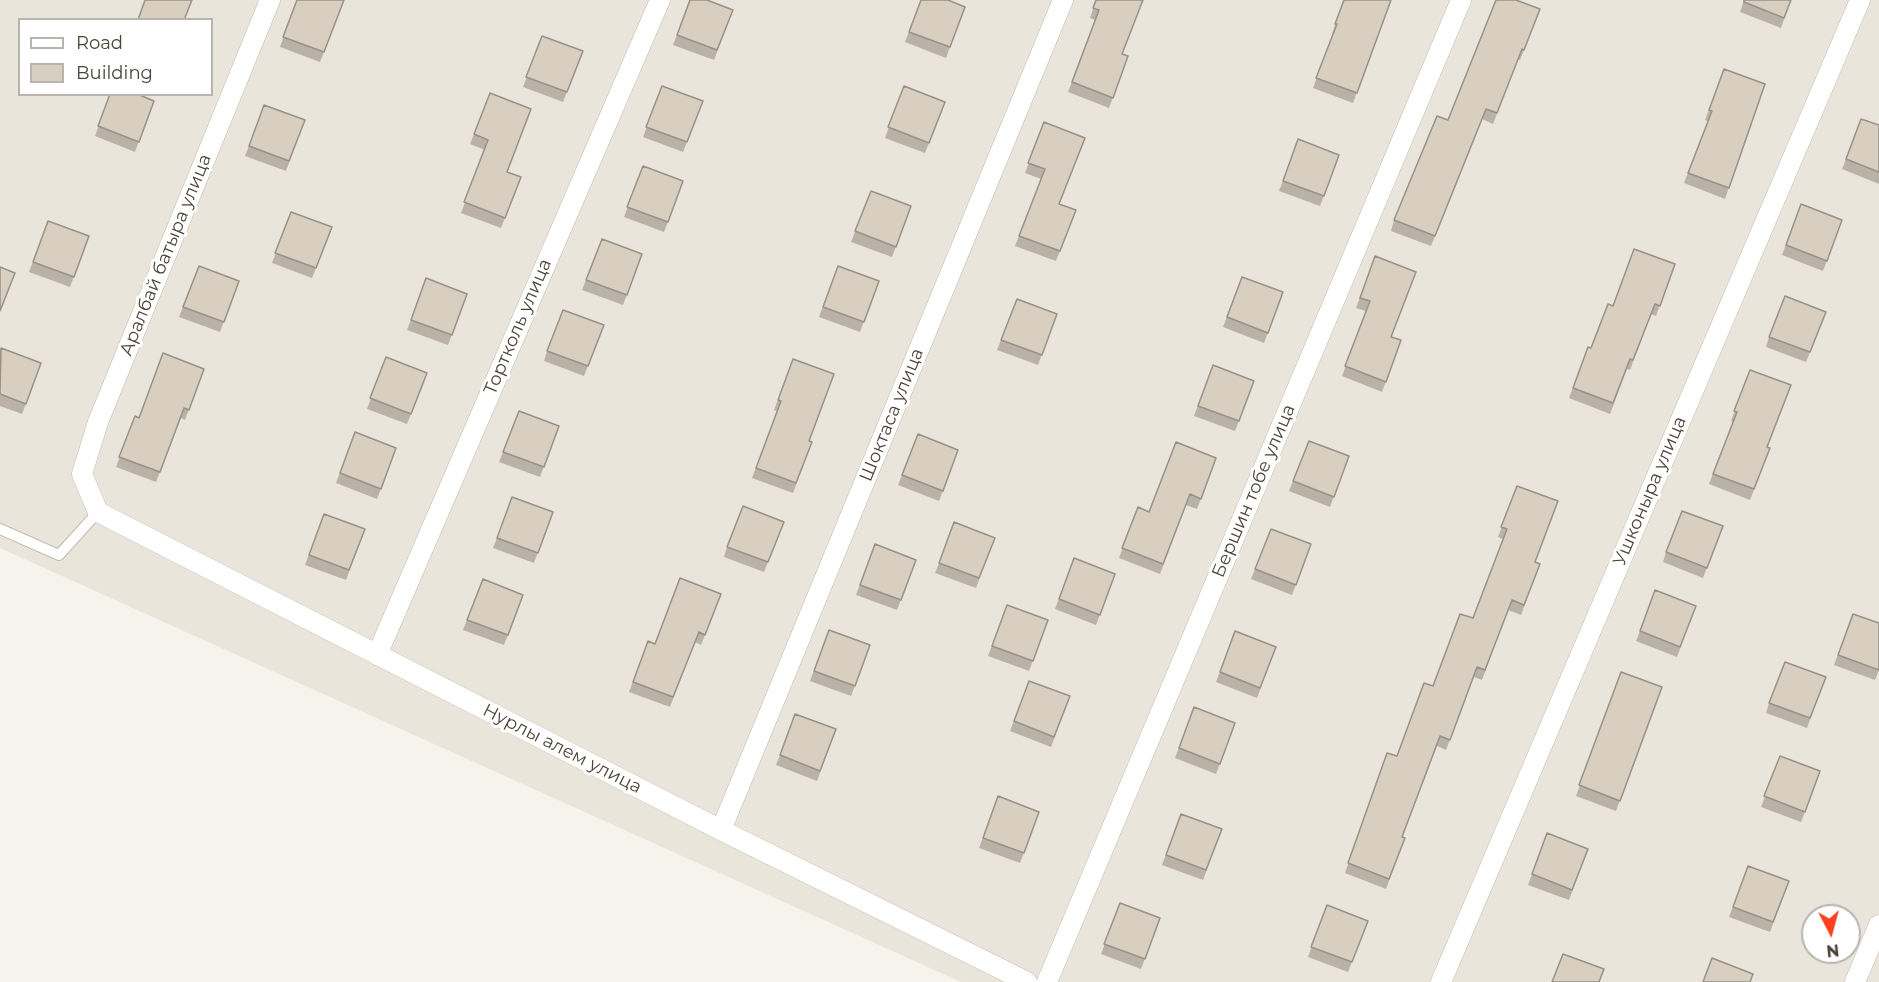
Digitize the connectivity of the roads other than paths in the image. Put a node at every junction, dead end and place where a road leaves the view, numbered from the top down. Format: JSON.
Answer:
{"nodes":[{"id":1,"x":270,"y":0,"type":"edge"},
{"id":2,"x":660,"y":0,"type":"edge"},
{"id":3,"x":1063,"y":0,"type":"edge"},
{"id":4,"x":1461,"y":0,"type":"edge"},
{"id":5,"x":1860,"y":0,"type":"edge"},
{"id":6,"x":98,"y":512,"type":"junction"},
{"id":7,"x":0,"y":529,"type":"edge"},
{"id":8,"x":377,"y":654,"type":"junction"},
{"id":9,"x":721,"y":830,"type":"junction"},
{"id":10,"x":1879,"y":925,"type":"edge"},
{"id":11,"x":1027,"y":982,"type":"edge"},
{"id":12,"x":1047,"y":982,"type":"edge"},
{"id":13,"x":1441,"y":982,"type":"edge"},
{"id":14,"x":1855,"y":982,"type":"edge"}],
"edges":[{"from":1,"to":6,"type":"street","name":"Аралбай батыра улица"},
{"from":2,"to":8,"type":"street","name":"Тортколь улица"},
{"from":3,"to":9,"type":"street","name":"Шоктаса улица"},
{"from":4,"to":12,"type":"street","name":"Бершин тобе улица"},
{"from":5,"to":13,"type":"street","name":"Ушконыра улица"},
{"from":6,"to":7,"type":"lane"},
{"from":6,"to":8,"type":"street","name":"Нурлы алем улица"},
{"from":8,"to":9,"type":"street","name":"Нурлы алем улица"},
{"from":9,"to":11,"type":"street","name":"Нурлы алем улица"},
{"from":10,"to":14,"type":"street"}]}
